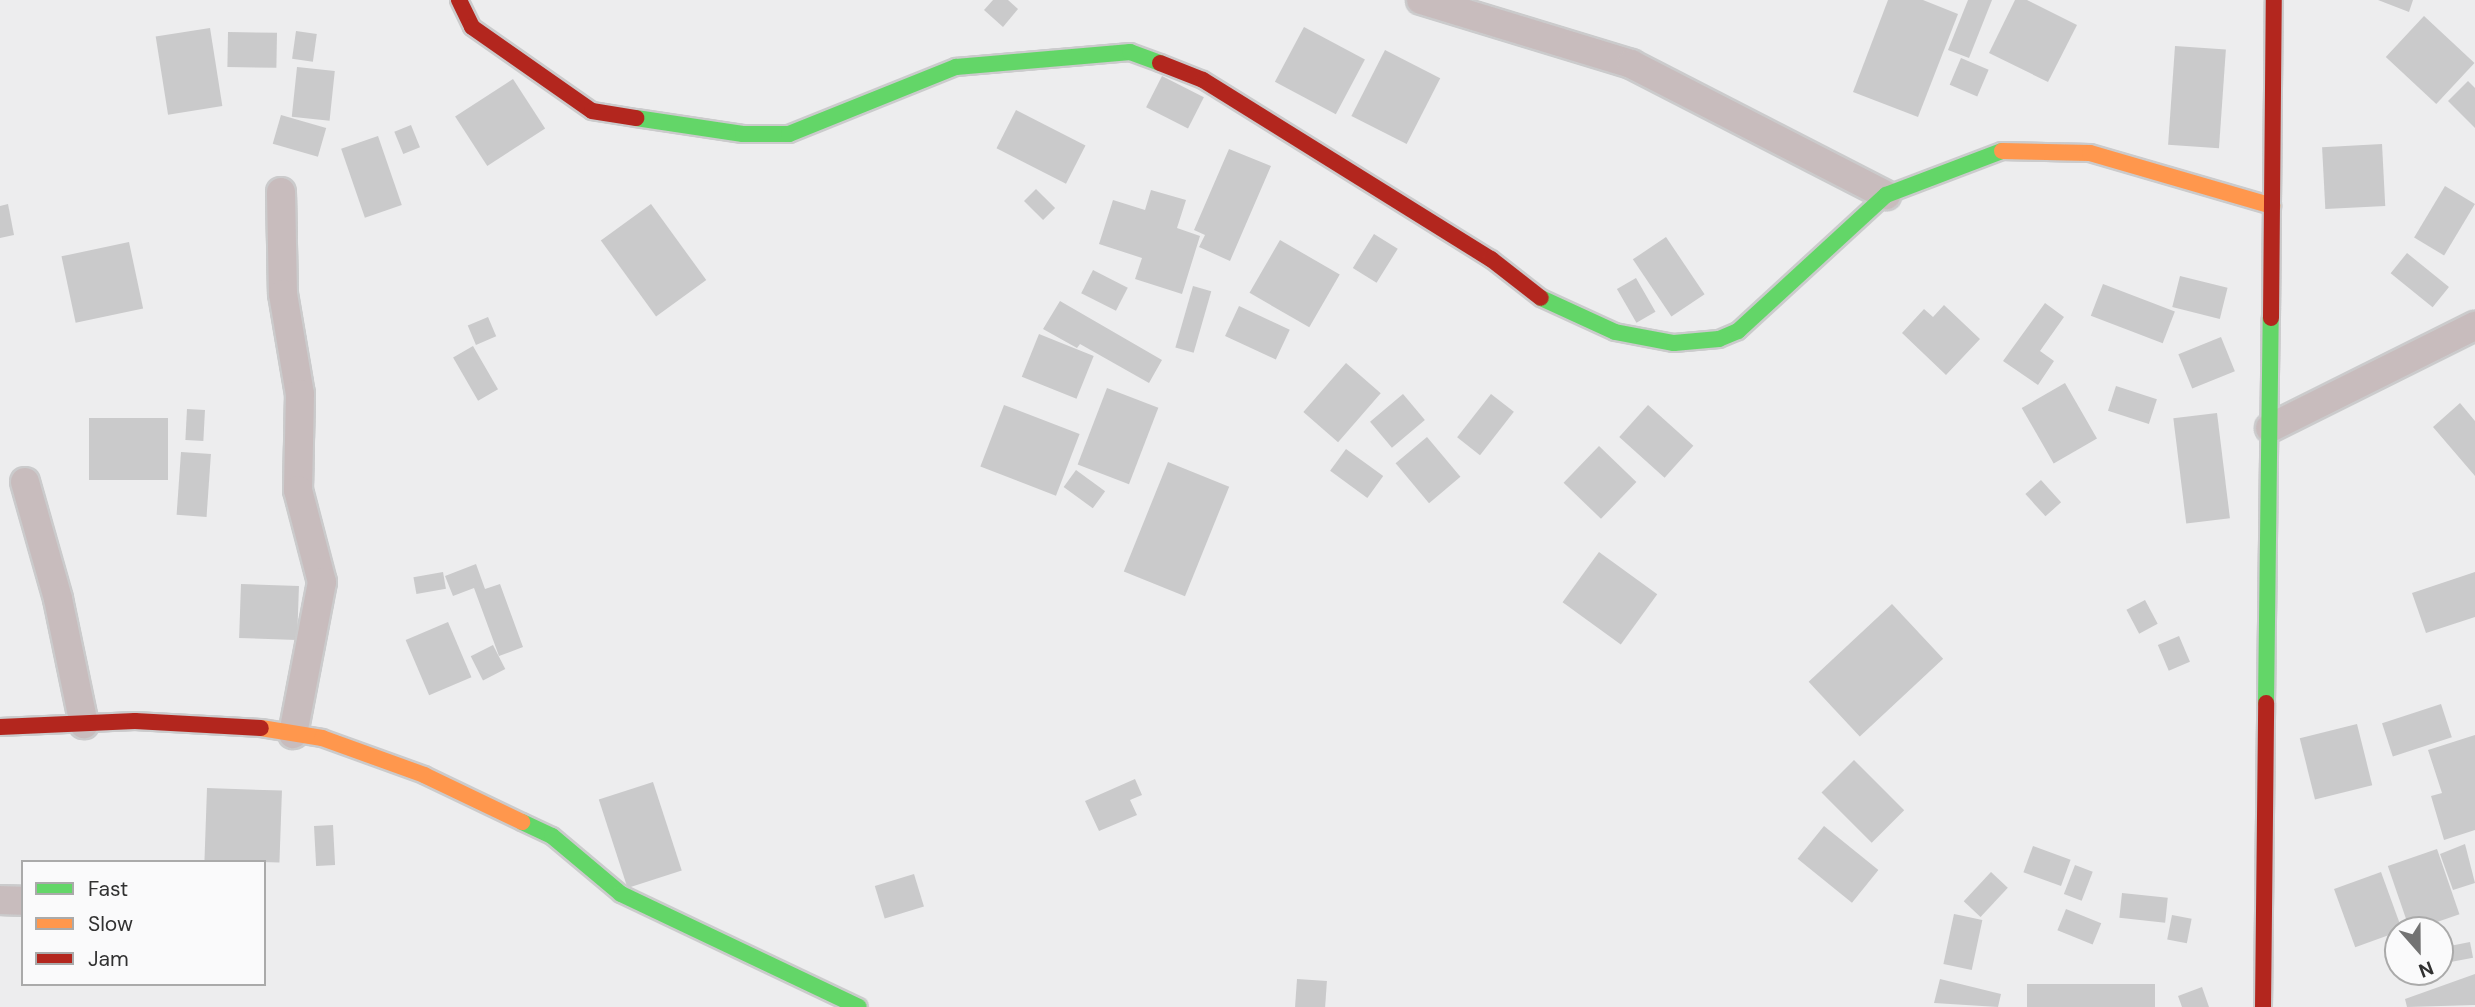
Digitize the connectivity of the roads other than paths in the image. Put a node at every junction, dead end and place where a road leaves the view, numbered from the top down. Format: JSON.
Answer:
{"nodes":[{"id":1,"x":459,"y":0,"type":"edge"},
{"id":2,"x":1421,"y":0,"type":"edge"},
{"id":3,"x":2274,"y":0,"type":"edge"},
{"id":4,"x":281,"y":192,"type":"dead end"},
{"id":5,"x":1886,"y":195,"type":"junction"},
{"id":6,"x":2272,"y":206,"type":"junction"},
{"id":7,"x":2475,"y":326,"type":"edge"},
{"id":8,"x":2270,"y":428,"type":"junction"},
{"id":9,"x":25,"y":482,"type":"dead end"},
{"id":10,"x":84,"y":724,"type":"junction"},
{"id":11,"x":0,"y":727,"type":"edge"},
{"id":12,"x":293,"y":734,"type":"junction"},
{"id":13,"x":0,"y":900,"type":"edge"},
{"id":14,"x":21,"y":901,"type":"edge"},
{"id":15,"x":859,"y":1007,"type":"edge"},
{"id":16,"x":2263,"y":1007,"type":"edge"}],
"edges":[{"from":1,"to":5,"type":"street"},
{"from":2,"to":5,"type":"street"},
{"from":3,"to":6,"type":"street"},
{"from":4,"to":12,"type":"street"},
{"from":5,"to":6,"type":"street"},
{"from":6,"to":8,"type":"street"},
{"from":7,"to":8,"type":"street"},
{"from":8,"to":16,"type":"street"},
{"from":9,"to":10,"type":"street"},
{"from":10,"to":11,"type":"street"},
{"from":10,"to":12,"type":"street"},
{"from":12,"to":15,"type":"street"},
{"from":13,"to":14,"type":"street"}]}
